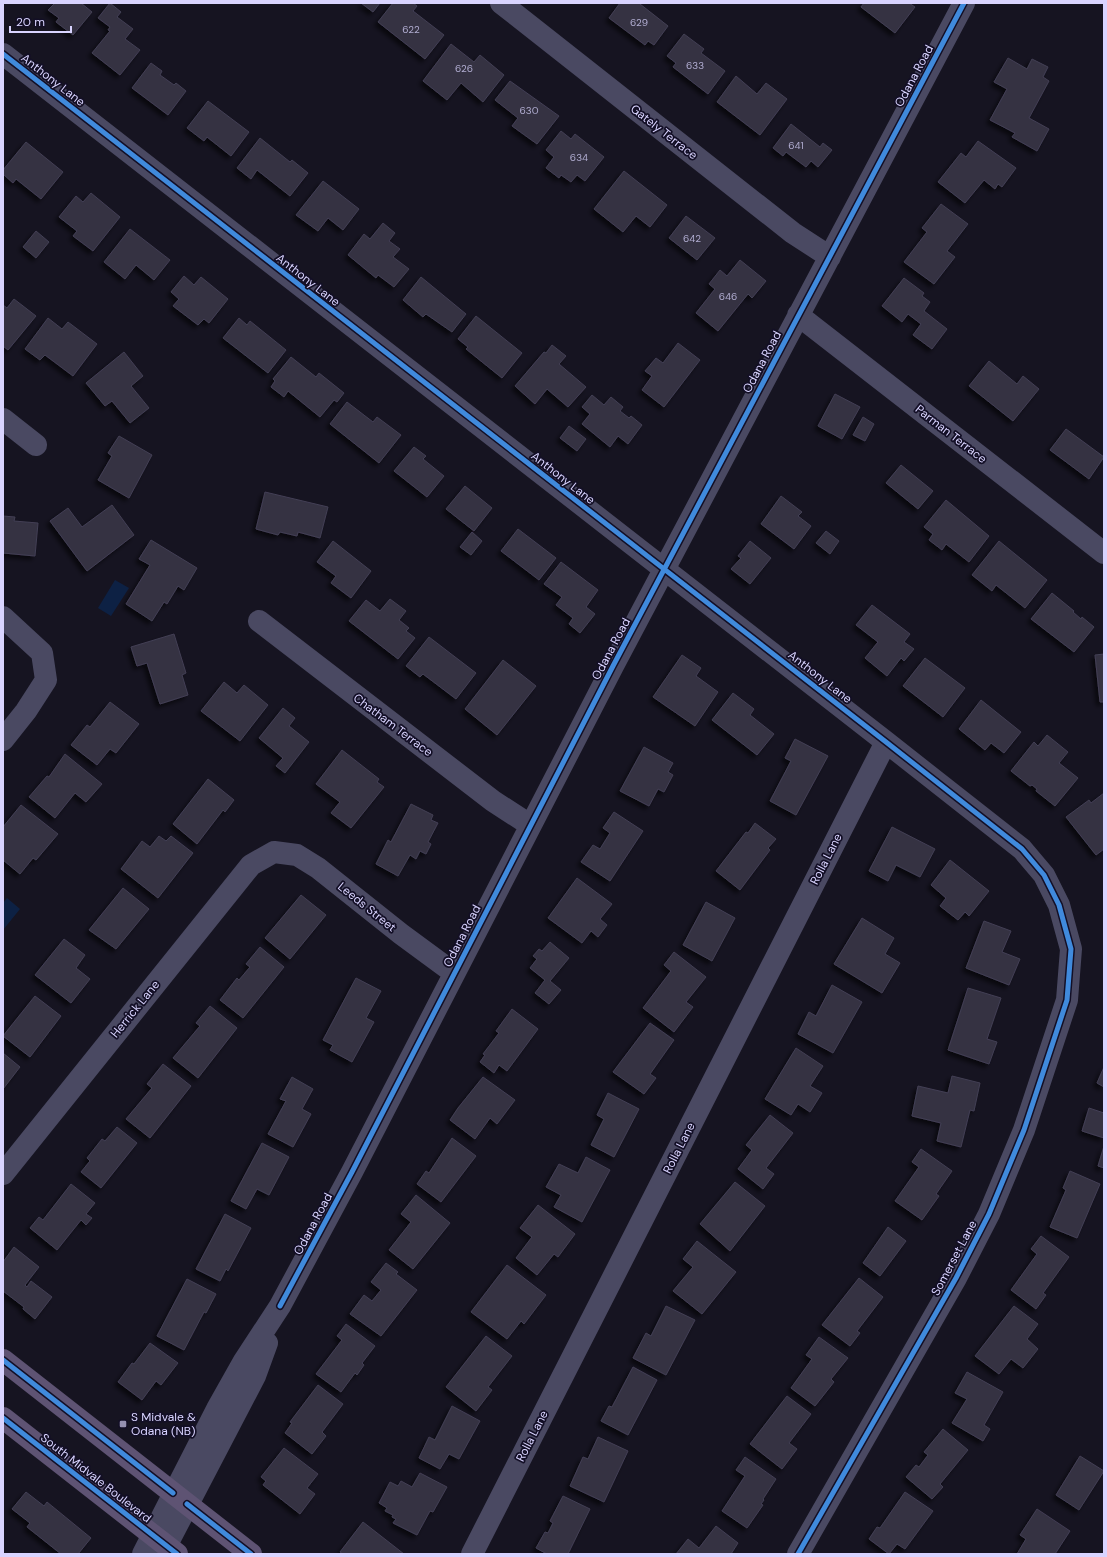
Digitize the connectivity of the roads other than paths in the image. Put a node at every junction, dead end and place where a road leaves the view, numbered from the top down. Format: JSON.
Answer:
{"nodes":[{"id":1,"x":501,"y":3,"type":"edge"},
{"id":2,"x":964,"y":3,"type":"edge"},
{"id":3,"x":3,"y":54,"type":"edge"},
{"id":4,"x":830,"y":257,"type":"junction"},
{"id":5,"x":798,"y":315,"type":"junction"},
{"id":6,"x":3,"y":419,"type":"edge"},
{"id":7,"x":36,"y":445,"type":"dead end"},
{"id":8,"x":1104,"y":553,"type":"edge"},
{"id":9,"x":665,"y":569,"type":"junction"},
{"id":10,"x":3,"y":617,"type":"edge"},
{"id":11,"x":259,"y":621,"type":"dead end"},
{"id":12,"x":3,"y":740,"type":"edge"},
{"id":13,"x":886,"y":742,"type":"junction"},
{"id":14,"x":530,"y":825,"type":"junction"},
{"id":15,"x":274,"y":852,"type":"joint"},
{"id":16,"x":1071,"y":949,"type":"joint"},
{"id":17,"x":454,"y":973,"type":"junction"},
{"id":18,"x":3,"y":1174,"type":"edge"},
{"id":19,"x":3,"y":1360,"type":"edge"},
{"id":20,"x":3,"y":1418,"type":"edge"},
{"id":21,"x":180,"y":1499,"type":"junction"},
{"id":22,"x":160,"y":1549,"type":"edge"},
{"id":23,"x":251,"y":1554,"type":"edge"},
{"id":24,"x":472,"y":1554,"type":"edge"},
{"id":25,"x":798,"y":1554,"type":"edge"}],
"edges":[{"from":1,"to":4,"type":"street","name":"Gately Terrace"},
{"from":2,"to":4,"type":"street","name":"Odana Road"},
{"from":3,"to":9,"type":"street","name":"Anthony Lane"},
{"from":4,"to":5,"type":"street","name":"Odana Road"},
{"from":5,"to":8,"type":"street","name":"Parman Terrace"},
{"from":5,"to":9,"type":"street","name":"Odana Road"},
{"from":6,"to":7,"type":"street"},
{"from":9,"to":13,"type":"street","name":"Anthony Lane"},
{"from":9,"to":14,"type":"street","name":"Odana Road"},
{"from":10,"to":12,"type":"street"},
{"from":11,"to":14,"type":"street","name":"Chatham Terrace"},
{"from":13,"to":16,"type":"street","name":"Anthony Lane"},
{"from":13,"to":24,"type":"street","name":"Rolla Lane"},
{"from":14,"to":17,"type":"street","name":"Odana Road"},
{"from":15,"to":17,"type":"street","name":"Leeds Street"},
{"from":15,"to":18,"type":"street","name":"Herrick Lane"},
{"from":16,"to":25,"type":"street","name":"Somerset Lane"},
{"from":17,"to":21,"type":"street","name":"Odana Road"},
{"from":19,"to":21,"type":"main road"},
{"from":20,"to":22,"type":"main road","name":"South Midvale Boulevard"},
{"from":21,"to":22,"type":"street","name":"Odana Road"},
{"from":21,"to":23,"type":"main road"}]}
